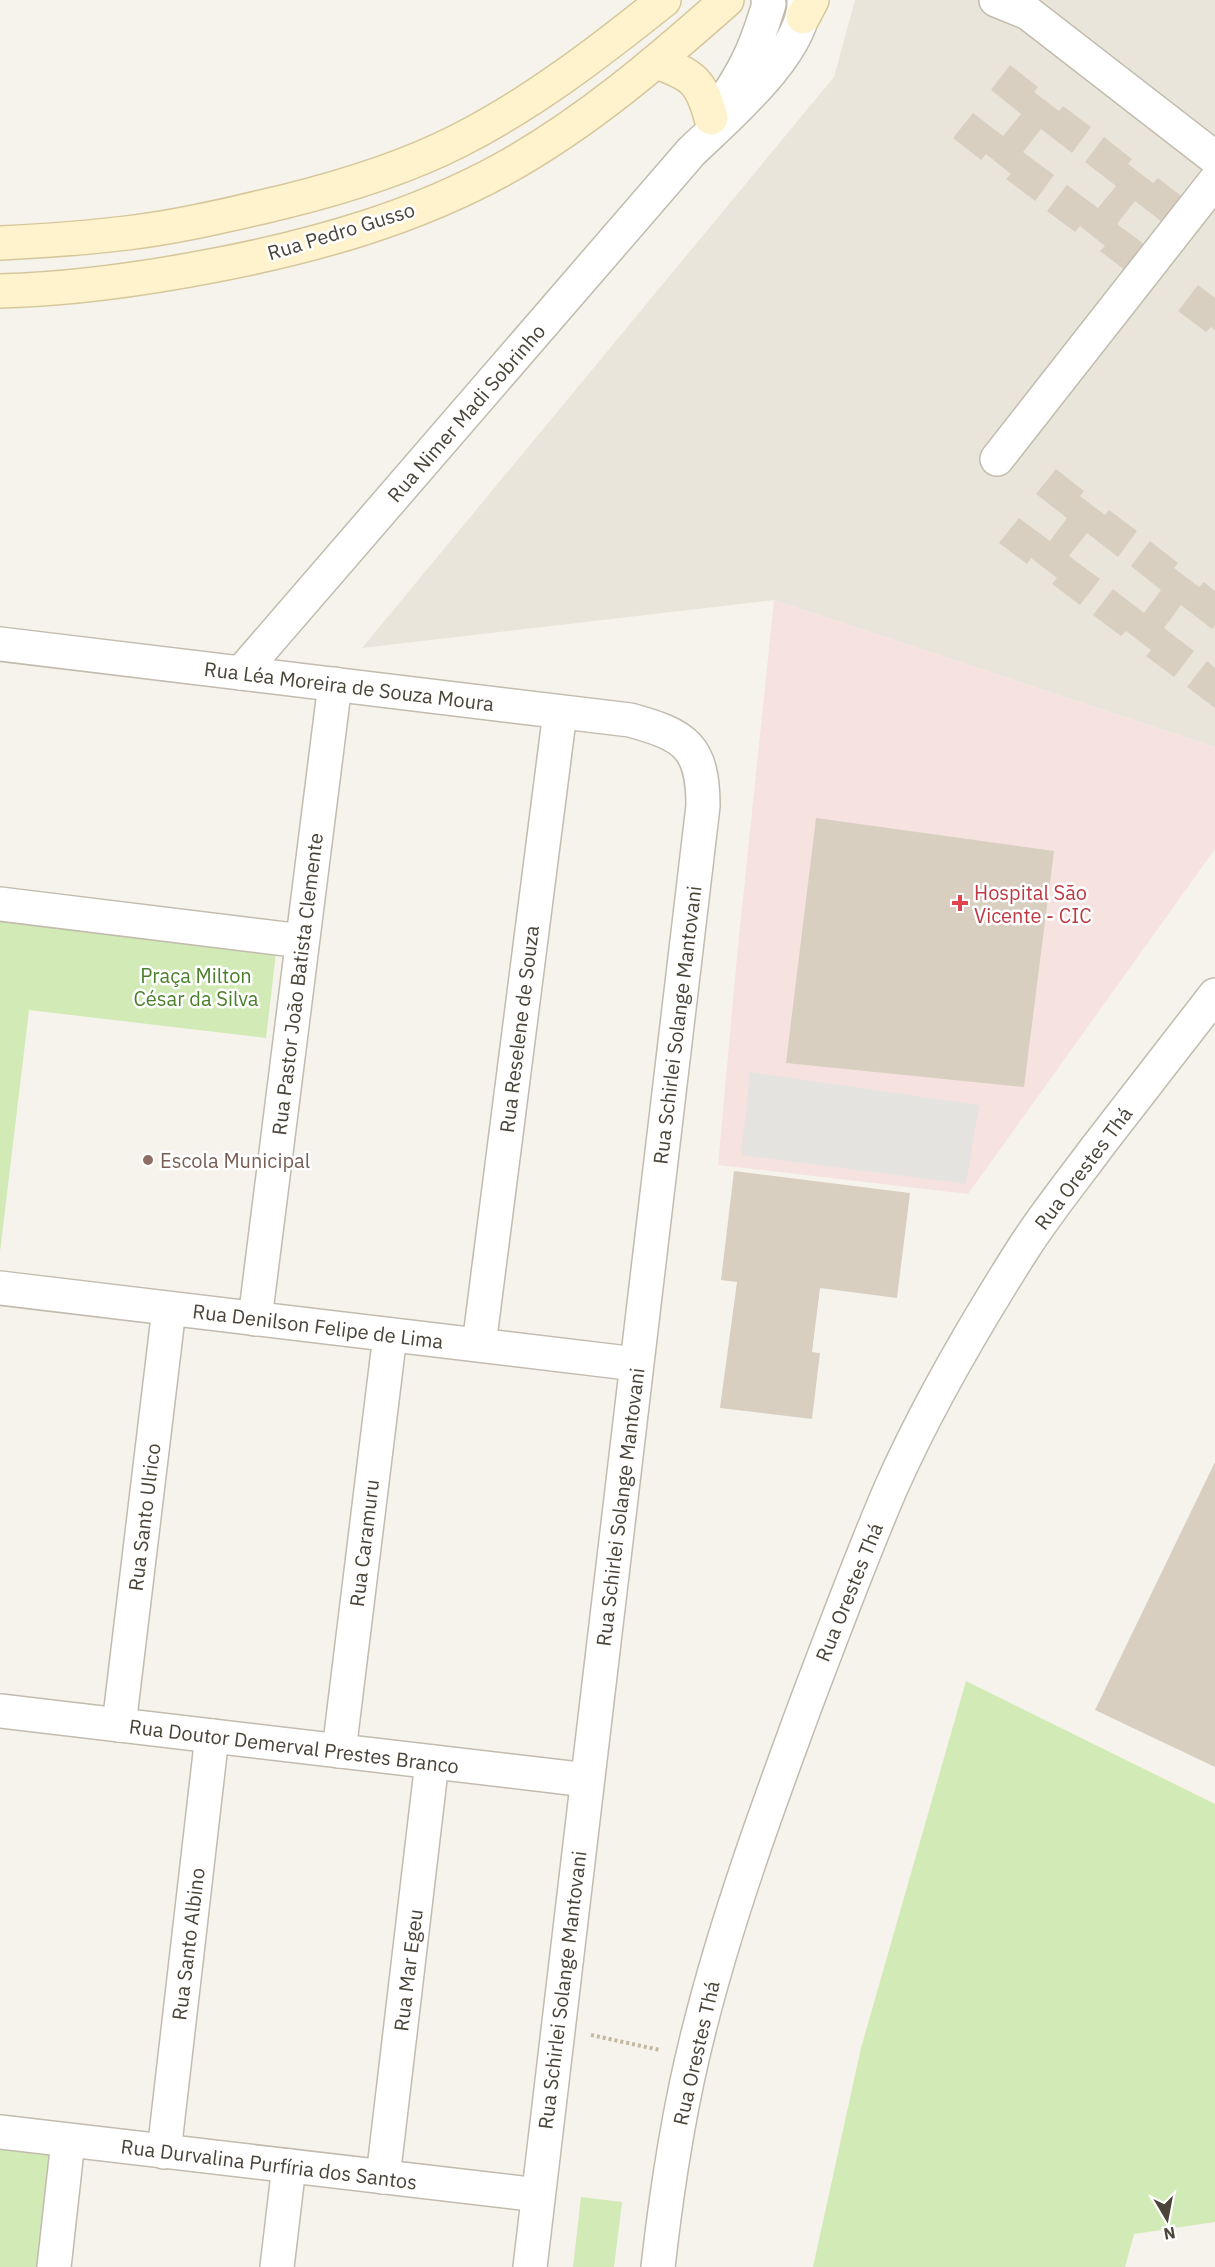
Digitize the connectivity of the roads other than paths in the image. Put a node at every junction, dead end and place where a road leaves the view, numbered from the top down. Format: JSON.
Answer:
{"nodes":[{"id":1,"x":664,"y":0,"type":"edge"},
{"id":2,"x":728,"y":0,"type":"edge"},
{"id":3,"x":768,"y":0,"type":"edge"},
{"id":4,"x":996,"y":0,"type":"edge"},
{"id":5,"x":807,"y":6,"type":"edge"},
{"id":6,"x":1024,"y":7,"type":"edge"},
{"id":7,"x":657,"y":62,"type":"junction"},
{"id":8,"x":711,"y":118,"type":"junction"},
{"id":9,"x":691,"y":153,"type":"junction"},
{"id":10,"x":1215,"y":158,"type":"edge"},
{"id":11,"x":1215,"y":181,"type":"edge"},
{"id":12,"x":0,"y":243,"type":"edge"},
{"id":13,"x":0,"y":291,"type":"edge"},
{"id":14,"x":997,"y":459,"type":"dead end"},
{"id":15,"x":0,"y":644,"type":"edge"},
{"id":16,"x":241,"y":673,"type":"junction"},
{"id":17,"x":335,"y":684,"type":"junction"},
{"id":18,"x":560,"y":712,"type":"junction"},
{"id":19,"x":692,"y":749,"type":"joint"},
{"id":20,"x":0,"y":904,"type":"edge"},
{"id":21,"x":302,"y":941,"type":"junction"},
{"id":22,"x":1215,"y":995,"type":"edge"},
{"id":23,"x":0,"y":1288,"type":"edge"},
{"id":24,"x":168,"y":1309,"type":"junction"},
{"id":25,"x":255,"y":1319,"type":"junction"},
{"id":26,"x":390,"y":1335,"type":"junction"},
{"id":27,"x":479,"y":1346,"type":"junction"},
{"id":28,"x":636,"y":1364,"type":"junction"},
{"id":29,"x":0,"y":1711,"type":"edge"},
{"id":30,"x":119,"y":1725,"type":"junction"},
{"id":31,"x":212,"y":1736,"type":"junction"},
{"id":32,"x":339,"y":1751,"type":"junction"},
{"id":33,"x":432,"y":1762,"type":"junction"},
{"id":34,"x":587,"y":1780,"type":"junction"},
{"id":35,"x":0,"y":2132,"type":"edge"},
{"id":36,"x":68,"y":2141,"type":"junction"},
{"id":37,"x":164,"y":2151,"type":"junction"},
{"id":38,"x":289,"y":2166,"type":"junction"},
{"id":39,"x":383,"y":2177,"type":"junction"},
{"id":40,"x":538,"y":2195,"type":"junction"},
{"id":41,"x":54,"y":2267,"type":"edge"},
{"id":42,"x":277,"y":2267,"type":"edge"},
{"id":43,"x":530,"y":2267,"type":"edge"},
{"id":44,"x":658,"y":2267,"type":"edge"}],
"edges":[{"from":1,"to":12,"type":"main road"},
{"from":2,"to":7,"type":"main road","name":"Rua Pedro Gusso"},
{"from":3,"to":8,"type":"street","name":"Rua Nimer Madi Sobrinho"},
{"from":4,"to":6,"type":"street"},
{"from":5,"to":9,"type":"street","name":"Rua Nimer Madi Sobrinho"},
{"from":6,"to":10,"type":"street"},
{"from":7,"to":8,"type":"main road"},
{"from":7,"to":13,"type":"main road","name":"Rua Pedro Gusso"},
{"from":8,"to":9,"type":"street","name":"Rua Nimer Madi Sobrinho"},
{"from":9,"to":16,"type":"street","name":"Rua Nimer Madi Sobrinho"},
{"from":11,"to":14,"type":"street"},
{"from":15,"to":16,"type":"street","name":"Rua Léa Moreira de Souza Moura"},
{"from":16,"to":17,"type":"street","name":"Rua Léa Moreira de Souza Moura"},
{"from":17,"to":18,"type":"street","name":"Rua Léa Moreira de Souza Moura"},
{"from":17,"to":21,"type":"street","name":"Rua Pastor João Batista Clemente"},
{"from":18,"to":19,"type":"street","name":"Rua Léa Moreira de Souza Moura"},
{"from":18,"to":27,"type":"street","name":"Rua Reselene de Souza"},
{"from":19,"to":28,"type":"street","name":"Rua Schirlei Solange Mantovani"},
{"from":20,"to":21,"type":"street"},
{"from":21,"to":25,"type":"street","name":"Rua Pastor João Batista Clemente"},
{"from":22,"to":44,"type":"street","name":"Rua Orestes Thá"},
{"from":23,"to":24,"type":"street","name":"Rua Denilson Felipe de Lima"},
{"from":24,"to":25,"type":"street","name":"Rua Denilson Felipe de Lima"},
{"from":24,"to":30,"type":"street","name":"Rua Santo Ulrico"},
{"from":25,"to":26,"type":"street","name":"Rua Denilson Felipe de Lima"},
{"from":26,"to":27,"type":"street","name":"Rua Denilson Felipe de Lima"},
{"from":26,"to":32,"type":"street","name":"Rua Caramuru"},
{"from":27,"to":28,"type":"street","name":"Rua Denilson Felipe de Lima"},
{"from":28,"to":34,"type":"street","name":"Rua Schirlei Solange Mantovani"},
{"from":29,"to":30,"type":"street","name":"Rua Doutor Demerval Prestes Branco"},
{"from":30,"to":31,"type":"street","name":"Rua Doutor Demerval Prestes Branco"},
{"from":31,"to":32,"type":"street","name":"Rua Doutor Demerval Prestes Branco"},
{"from":31,"to":37,"type":"street","name":"Rua Santo Albino"},
{"from":32,"to":33,"type":"street","name":"Rua Doutor Demerval Prestes Branco"},
{"from":33,"to":34,"type":"street","name":"Rua Doutor Demerval Prestes Branco"},
{"from":33,"to":39,"type":"street","name":"Rua Mar Egeu"},
{"from":34,"to":40,"type":"street","name":"Rua Schirlei Solange Mantovani"},
{"from":35,"to":36,"type":"street","name":"Rua Durvalina Purfíria dos Santos"},
{"from":36,"to":37,"type":"street","name":"Rua Durvalina Purfíria dos Santos"},
{"from":36,"to":41,"type":"street"},
{"from":37,"to":38,"type":"street","name":"Rua Durvalina Purfíria dos Santos"},
{"from":38,"to":39,"type":"street","name":"Rua Durvalina Purfíria dos Santos"},
{"from":38,"to":42,"type":"street"},
{"from":39,"to":40,"type":"street","name":"Rua Durvalina Purfíria dos Santos"},
{"from":40,"to":43,"type":"street","name":"Rua Schirlei Solange Mantovani"}]}
